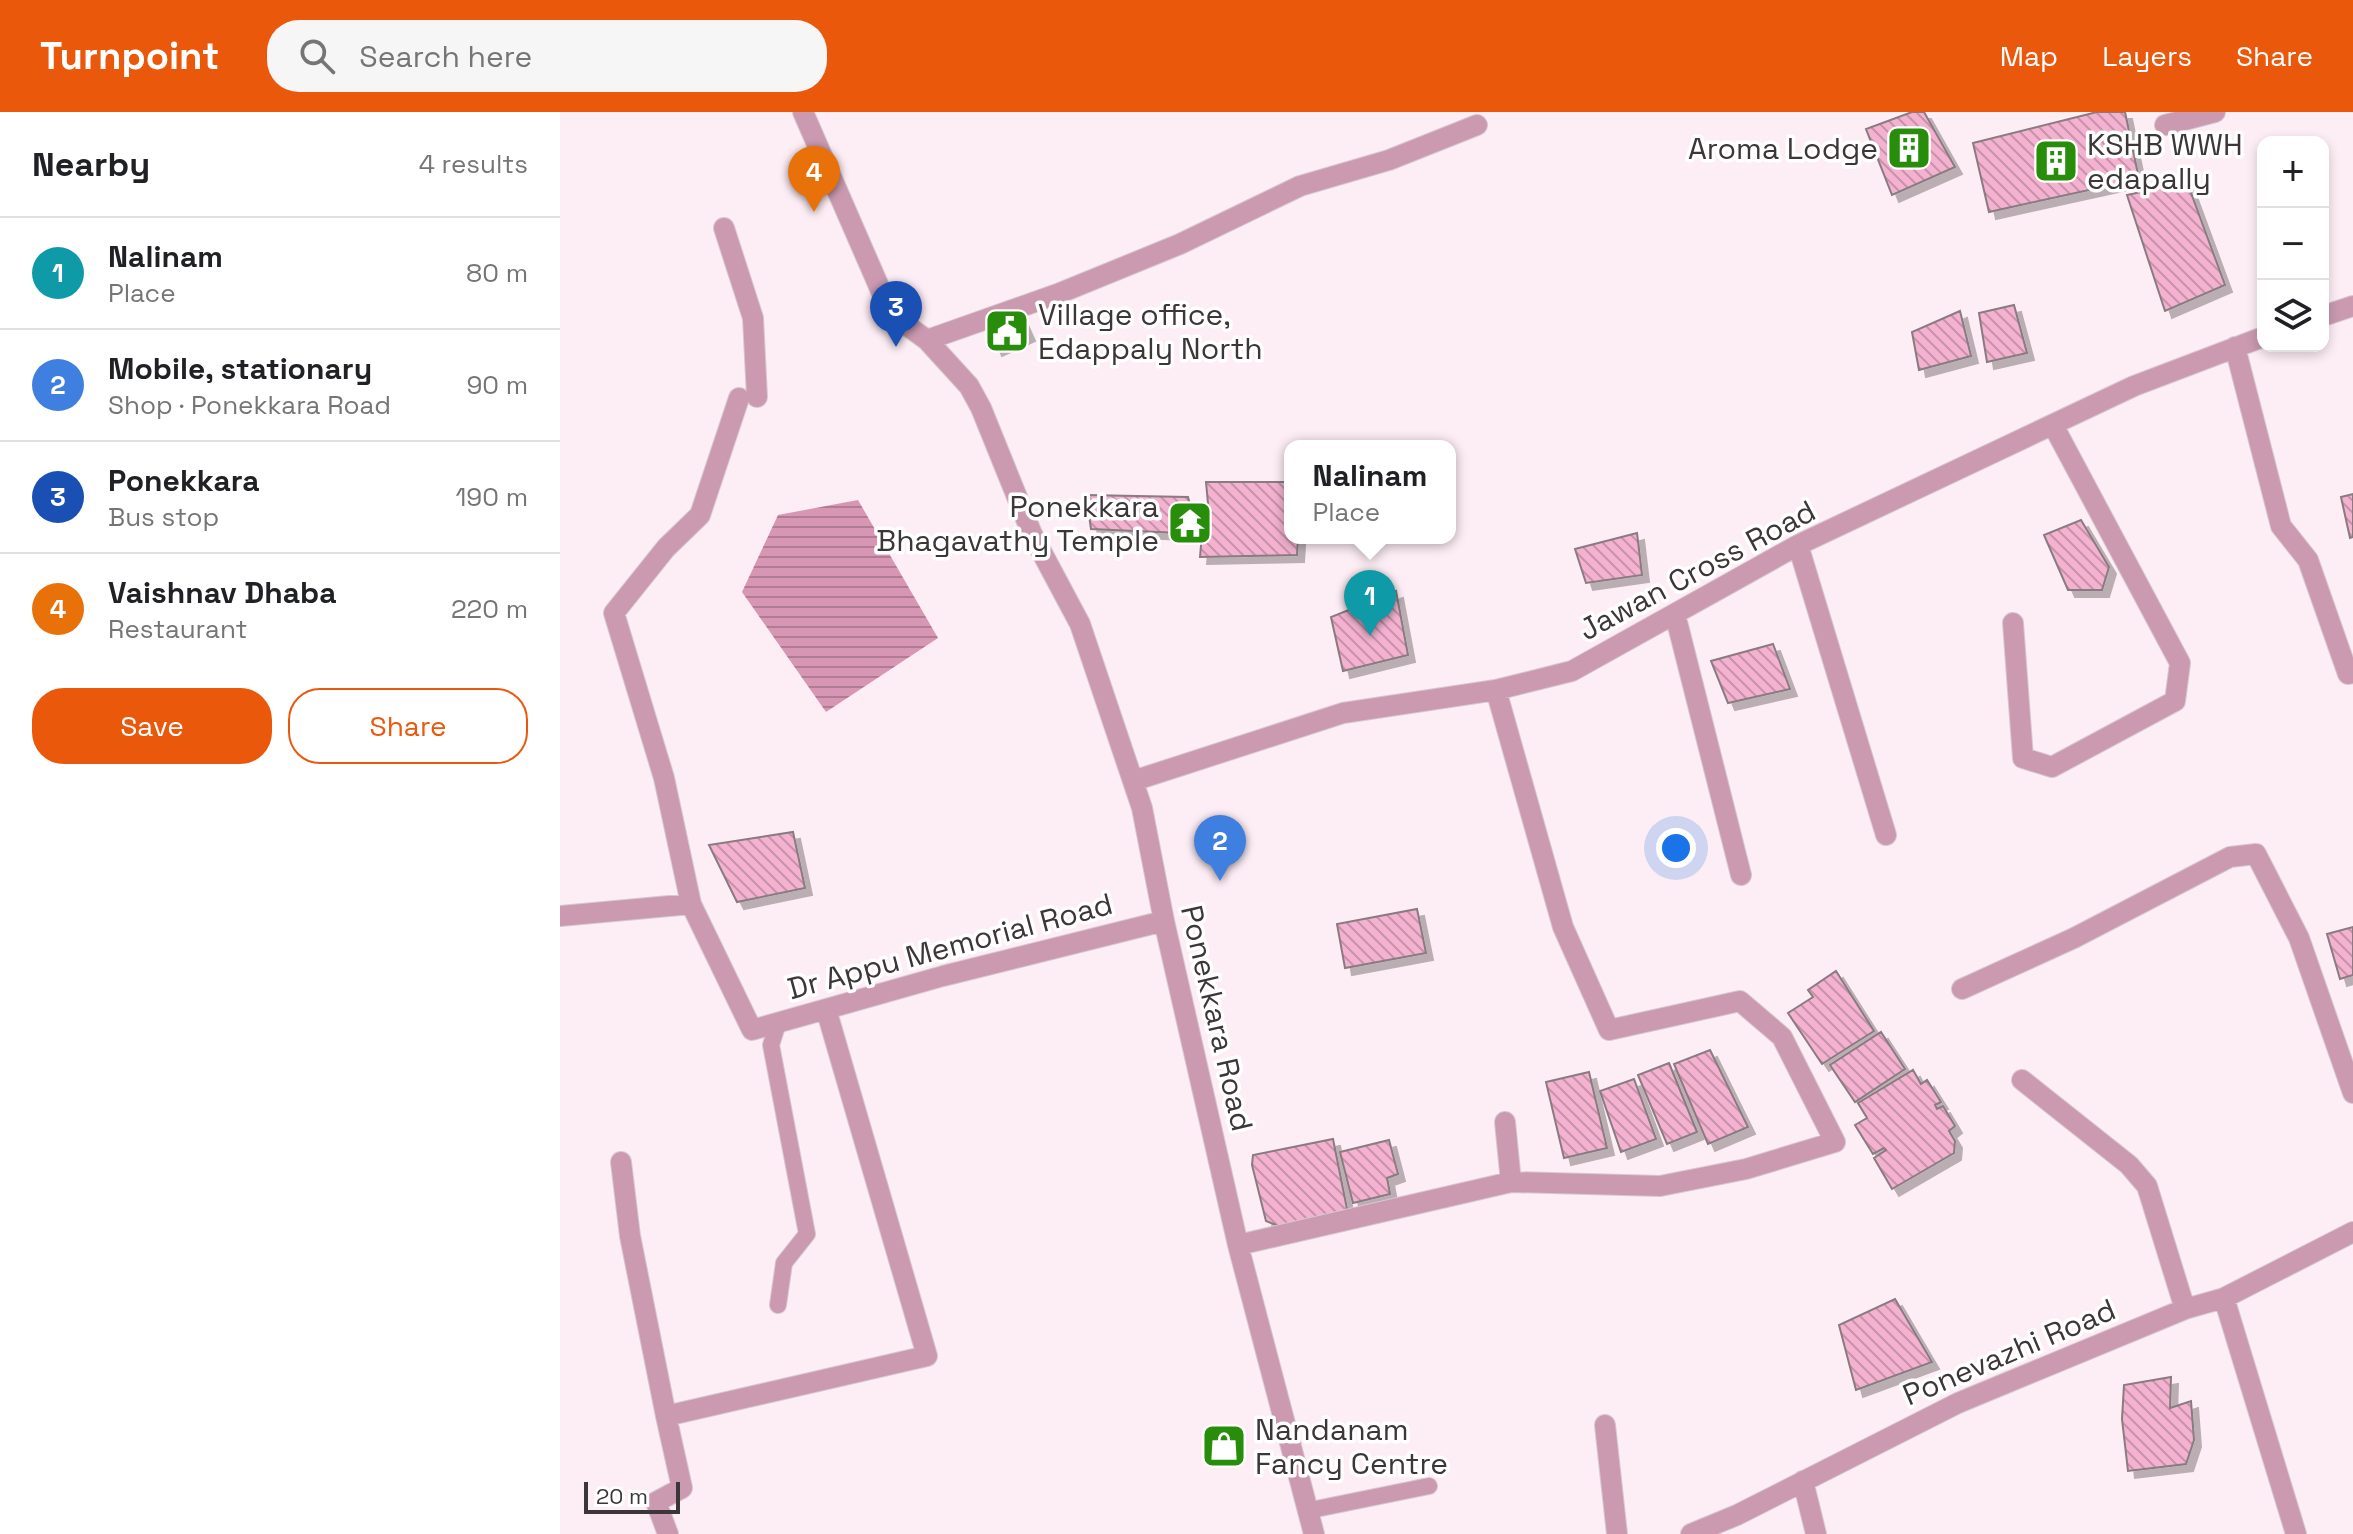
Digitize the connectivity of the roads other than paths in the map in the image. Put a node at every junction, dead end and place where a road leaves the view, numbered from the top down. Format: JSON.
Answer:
{"nodes":[{"id":1,"x":803,"y":112,"type":"edge"},
{"id":2,"x":2215,"y":112,"type":"edge"},
{"id":3,"x":1477,"y":125,"type":"dead end"},
{"id":4,"x":2165,"y":125,"type":"dead end"},
{"id":5,"x":724,"y":228,"type":"dead end"},
{"id":6,"x":2353,"y":306,"type":"edge"},
{"id":7,"x":2329,"y":314,"type":"edge"},
{"id":8,"x":2257,"y":339,"type":"edge"},
{"id":9,"x":927,"y":340,"type":"junction"},
{"id":10,"x":2235,"y":347,"type":"junction"},
{"id":11,"x":2053,"y":425,"type":"junction"},
{"id":12,"x":1798,"y":545,"type":"junction"},
{"id":13,"x":1675,"y":614,"type":"junction"},
{"id":14,"x":2013,"y":623,"type":"dead end"},
{"id":15,"x":2353,"y":673,"type":"edge"},
{"id":16,"x":1496,"y":690,"type":"junction"},
{"id":17,"x":1133,"y":781,"type":"junction"},
{"id":18,"x":1886,"y":835,"type":"dead end"},
{"id":19,"x":1741,"y":875,"type":"dead end"},
{"id":20,"x":691,"y":904,"type":"junction"},
{"id":21,"x":560,"y":916,"type":"edge"},
{"id":22,"x":1164,"y":921,"type":"junction"},
{"id":23,"x":1962,"y":989,"type":"dead end"},
{"id":24,"x":826,"y":1009,"type":"junction"},
{"id":25,"x":778,"y":1023,"type":"junction"},
{"id":26,"x":2022,"y":1080,"type":"dead end"},
{"id":27,"x":2353,"y":1093,"type":"edge"},
{"id":28,"x":1505,"y":1122,"type":"dead end"},
{"id":29,"x":621,"y":1162,"type":"dead end"},
{"id":30,"x":1511,"y":1182,"type":"junction"},
{"id":31,"x":2353,"y":1232,"type":"edge"},
{"id":32,"x":1238,"y":1245,"type":"junction"},
{"id":33,"x":2224,"y":1298,"type":"junction"},
{"id":34,"x":778,"y":1305,"type":"dead end"},
{"id":35,"x":2185,"y":1309,"type":"junction"},
{"id":36,"x":666,"y":1416,"type":"junction"},
{"id":37,"x":1605,"y":1425,"type":"dead end"},
{"id":38,"x":1803,"y":1481,"type":"junction"},
{"id":39,"x":1429,"y":1486,"type":"dead end"},
{"id":40,"x":1306,"y":1511,"type":"junction"},
{"id":41,"x":668,"y":1534,"type":"edge"},
{"id":42,"x":1314,"y":1534,"type":"edge"},
{"id":43,"x":1617,"y":1534,"type":"edge"},
{"id":44,"x":1691,"y":1534,"type":"edge"},
{"id":45,"x":1816,"y":1534,"type":"edge"},
{"id":46,"x":2296,"y":1534,"type":"edge"}],
"edges":[{"from":1,"to":9,"type":"street","name":"Ponekkara Road"},
{"from":2,"to":4,"type":"street"},
{"from":3,"to":9,"type":"street"},
{"from":5,"to":20,"type":"street"},
{"from":6,"to":7,"type":"street"},
{"from":8,"to":10,"type":"street","name":"Jawan Cross Road"},
{"from":9,"to":17,"type":"street","name":"Ponekkara Road"},
{"from":10,"to":11,"type":"street","name":"Jawan Cross Road"},
{"from":10,"to":15,"type":"street"},
{"from":11,"to":12,"type":"street","name":"Jawan Cross Road"},
{"from":11,"to":14,"type":"street"},
{"from":12,"to":13,"type":"street","name":"Jawan Cross Road"},
{"from":12,"to":18,"type":"street"},
{"from":13,"to":16,"type":"street","name":"Jawan Cross Road"},
{"from":13,"to":19,"type":"street"},
{"from":16,"to":17,"type":"street","name":"Jawan Cross Road"},
{"from":16,"to":30,"type":"street"},
{"from":17,"to":22,"type":"street","name":"Ponekkara Road"},
{"from":20,"to":21,"type":"street"},
{"from":20,"to":25,"type":"street","name":"Dr Appu Memorial Road"},
{"from":22,"to":24,"type":"street","name":"Dr Appu Memorial Road"},
{"from":22,"to":32,"type":"street","name":"Ponekkara Road"},
{"from":23,"to":27,"type":"street"},
{"from":24,"to":25,"type":"street","name":"Dr Appu Memorial Road"},
{"from":24,"to":36,"type":"street"},
{"from":25,"to":34,"type":"lane"},
{"from":26,"to":35,"type":"street"},
{"from":28,"to":30,"type":"street"},
{"from":29,"to":36,"type":"street"},
{"from":30,"to":32,"type":"street"},
{"from":31,"to":33,"type":"street","name":"Ponevazhi Road"},
{"from":32,"to":40,"type":"street","name":"Ponekkara Road"},
{"from":33,"to":35,"type":"street","name":"Ponevazhi Road"},
{"from":33,"to":46,"type":"street"},
{"from":35,"to":38,"type":"street","name":"Ponevazhi Road"},
{"from":36,"to":41,"type":"street"},
{"from":37,"to":43,"type":"street"},
{"from":38,"to":44,"type":"street","name":"Ponevazhi Road"},
{"from":38,"to":45,"type":"street"},
{"from":39,"to":40,"type":"lane"},
{"from":40,"to":42,"type":"street","name":"Ponekkara Road"}]}
